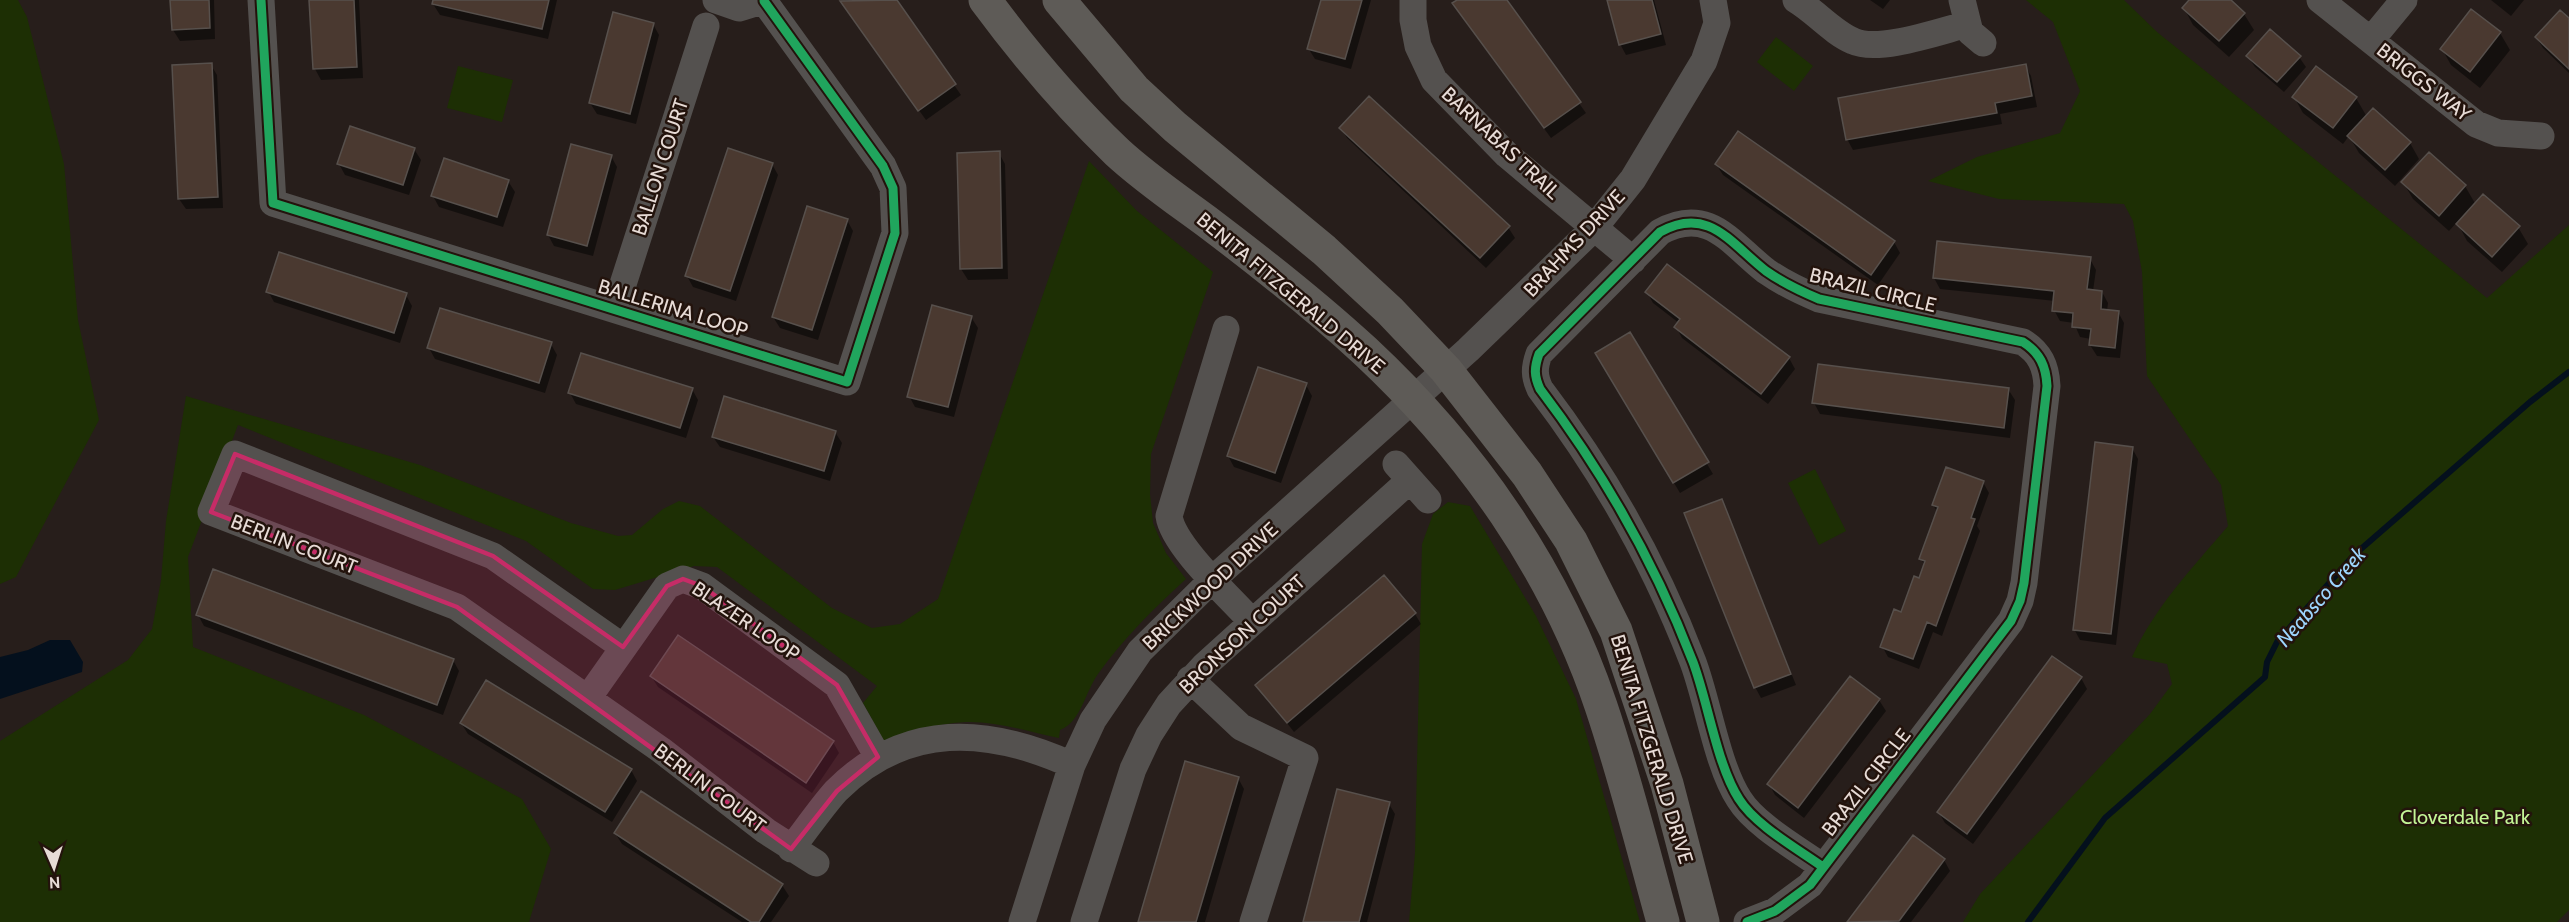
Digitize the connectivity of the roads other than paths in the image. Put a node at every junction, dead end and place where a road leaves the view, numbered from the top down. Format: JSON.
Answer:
{"nodes":[{"id":1,"x":261,"y":0,"type":"edge"},
{"id":2,"x":716,"y":0,"type":"edge"},
{"id":3,"x":986,"y":0,"type":"edge"},
{"id":4,"x":1059,"y":0,"type":"edge"},
{"id":5,"x":1413,"y":0,"type":"edge"},
{"id":6,"x":1796,"y":0,"type":"edge"},
{"id":7,"x":2320,"y":0,"type":"edge"},
{"id":8,"x":2403,"y":0,"type":"edge"},
{"id":9,"x":764,"y":1,"type":"edge"},
{"id":10,"x":1721,"y":2,"type":"edge"},
{"id":11,"x":1971,"y":22,"type":"edge"},
{"id":12,"x":706,"y":26,"type":"dead end"},
{"id":13,"x":2372,"y":40,"type":"junction"},
{"id":14,"x":2541,"y":136,"type":"dead end"},
{"id":15,"x":1594,"y":228,"type":"junction"},
{"id":16,"x":1633,"y":260,"type":"junction"},
{"id":17,"x":615,"y":309,"type":"junction"},
{"id":18,"x":1226,"y":329,"type":"dead end"},
{"id":19,"x":1446,"y":370,"type":"junction"},
{"id":20,"x":1414,"y":400,"type":"junction"},
{"id":21,"x":1411,"y":481,"type":"dead end"},
{"id":22,"x":1214,"y":579,"type":"junction"},
{"id":23,"x":1252,"y":622,"type":"junction"},
{"id":24,"x":623,"y":647,"type":"junction"},
{"id":25,"x":1190,"y":679,"type":"junction"},
{"id":26,"x":588,"y":698,"type":"junction"},
{"id":27,"x":878,"y":757,"type":"junction"},
{"id":28,"x":1072,"y":765,"type":"junction"},
{"id":29,"x":791,"y":849,"type":"junction"},
{"id":30,"x":816,"y":863,"type":"dead end"},
{"id":31,"x":1823,"y":867,"type":"junction"},
{"id":32,"x":1022,"y":922,"type":"edge"},
{"id":33,"x":1084,"y":922,"type":"edge"},
{"id":34,"x":1253,"y":922,"type":"edge"},
{"id":35,"x":1662,"y":922,"type":"edge"},
{"id":36,"x":1703,"y":922,"type":"edge"},
{"id":37,"x":1747,"y":922,"type":"edge"}],
"edges":[{"from":1,"to":17,"type":"street","name":"BALLERINA LOOP"},
{"from":2,"to":9,"type":"street","name":"BALLERINA LOOP"},
{"from":3,"to":20,"type":"main road","name":"BENITA FITZGERALD DRIVE"},
{"from":4,"to":19,"type":"main road","name":"BENITA FITZGERALD DRIVE"},
{"from":5,"to":15,"type":"street","name":"BARNABAS TRAIL"},
{"from":6,"to":11,"type":"street"},
{"from":7,"to":13,"type":"street","name":"BRIGGS WAY"},
{"from":8,"to":13,"type":"street"},
{"from":9,"to":17,"type":"street","name":"BALLERINA LOOP"},
{"from":10,"to":15,"type":"street","name":"BRAHMS DRIVE"},
{"from":12,"to":17,"type":"street","name":"BALLON COURT"},
{"from":13,"to":14,"type":"street","name":"BRIGGS WAY"},
{"from":15,"to":16,"type":"street","name":"BARNABAS TRAIL"},
{"from":15,"to":19,"type":"street","name":"BRAHMS DRIVE"},
{"from":16,"to":31,"type":"street","name":"BRAZIL CIRCLE"},
{"from":16,"to":31,"type":"street","name":"BRAZIL CIRCLE"},
{"from":18,"to":22,"type":"street"},
{"from":19,"to":20,"type":"street","name":"BRICKWOOD DRIVE"},
{"from":19,"to":36,"type":"main road","name":"BENITA FITZGERALD DRIVE"},
{"from":20,"to":22,"type":"street","name":"BRICKWOOD DRIVE"},
{"from":20,"to":35,"type":"main road","name":"BENITA FITZGERALD DRIVE"},
{"from":21,"to":23,"type":"street","name":"BRONSON COURT"},
{"from":22,"to":23,"type":"street"},
{"from":22,"to":28,"type":"street","name":"BRICKWOOD DRIVE"},
{"from":23,"to":25,"type":"street","name":"BRONSON COURT"},
{"from":24,"to":26,"type":"street","name":"BLAZER LOOP"},
{"from":24,"to":26,"type":"street","name":"BERLIN COURT"},
{"from":24,"to":27,"type":"street","name":"BLAZER LOOP"},
{"from":25,"to":33,"type":"street","name":"BRONSON COURT"},
{"from":25,"to":34,"type":"street"},
{"from":26,"to":29,"type":"street","name":"BERLIN COURT"},
{"from":27,"to":28,"type":"street"},
{"from":27,"to":29,"type":"street"},
{"from":28,"to":32,"type":"street","name":"BRICKWOOD DRIVE"},
{"from":29,"to":30,"type":"street","name":"BERLIN COURT"},
{"from":31,"to":37,"type":"street","name":"BRAZIL CIRCLE"}]}
